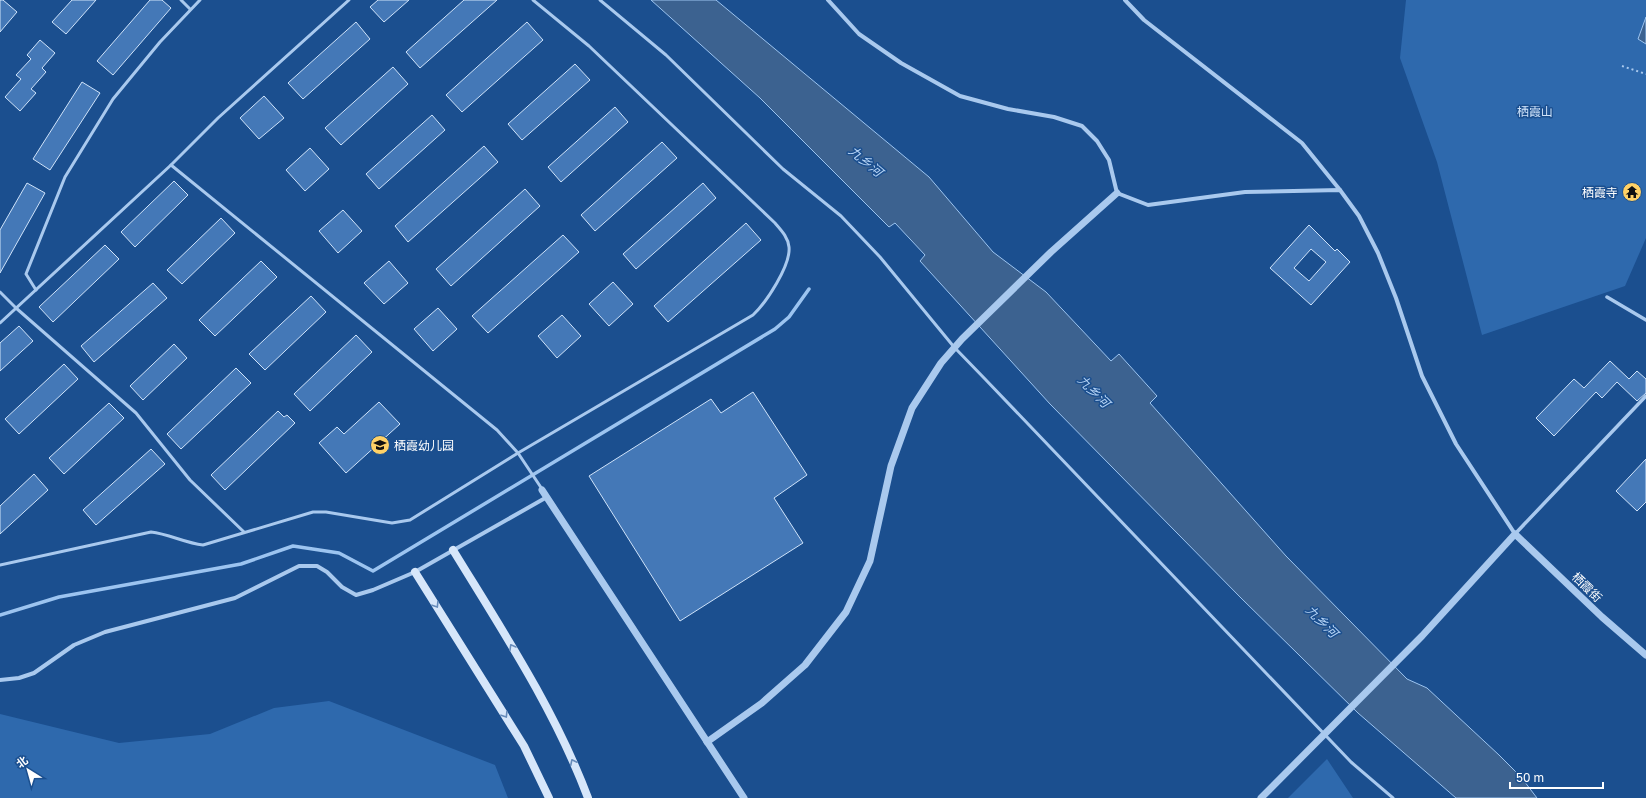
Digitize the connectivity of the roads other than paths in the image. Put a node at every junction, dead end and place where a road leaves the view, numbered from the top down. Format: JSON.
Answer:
{"nodes":[{"id":1,"x":181,"y":0,"type":"edge"},
{"id":2,"x":200,"y":0,"type":"edge"},
{"id":3,"x":350,"y":0,"type":"edge"},
{"id":4,"x":533,"y":0,"type":"edge"},
{"id":5,"x":600,"y":0,"type":"edge"},
{"id":6,"x":828,"y":0,"type":"edge"},
{"id":7,"x":1125,"y":0,"type":"edge"},
{"id":8,"x":190,"y":9,"type":"junction"},
{"id":9,"x":171,"y":165,"type":"junction"},
{"id":10,"x":1340,"y":190,"type":"junction"},
{"id":11,"x":1117,"y":192,"type":"junction"},
{"id":12,"x":36,"y":290,"type":"junction"},
{"id":13,"x":0,"y":292,"type":"edge"},
{"id":14,"x":1607,"y":297,"type":"dead end"},
{"id":15,"x":16,"y":308,"type":"junction"},
{"id":16,"x":1646,"y":320,"type":"edge"},
{"id":17,"x":0,"y":323,"type":"edge"},
{"id":18,"x":954,"y":347,"type":"junction"},
{"id":19,"x":1646,"y":396,"type":"edge"},
{"id":20,"x":518,"y":453,"type":"junction"},
{"id":21,"x":544,"y":493,"type":"junction"},
{"id":22,"x":244,"y":532,"type":"junction"},
{"id":23,"x":1516,"y":534,"type":"junction"},
{"id":24,"x":453,"y":550,"type":"junction"},
{"id":25,"x":0,"y":565,"type":"edge"},
{"id":26,"x":415,"y":572,"type":"junction"},
{"id":27,"x":1646,"y":654,"type":"edge"},
{"id":28,"x":0,"y":680,"type":"edge"},
{"id":29,"x":1325,"y":735,"type":"junction"},
{"id":30,"x":707,"y":742,"type":"junction"},
{"id":31,"x":549,"y":798,"type":"edge"},
{"id":32,"x":588,"y":798,"type":"edge"},
{"id":33,"x":744,"y":798,"type":"edge"},
{"id":34,"x":1261,"y":798,"type":"edge"},
{"id":35,"x":1393,"y":798,"type":"edge"}],
"edges":[{"from":1,"to":8,"type":"lane"},
{"from":2,"to":8,"type":"lane"},
{"from":3,"to":9,"type":"lane"},
{"from":4,"to":20,"type":"lane"},
{"from":5,"to":18,"type":"lane"},
{"from":6,"to":11,"type":"street"},
{"from":7,"to":10,"type":"street"},
{"from":8,"to":12,"type":"lane"},
{"from":9,"to":12,"type":"lane"},
{"from":9,"to":20,"type":"lane"},
{"from":10,"to":11,"type":"street"},
{"from":10,"to":23,"type":"street"},
{"from":11,"to":18,"type":"street"},
{"from":12,"to":15,"type":"lane"},
{"from":13,"to":15,"type":"lane"},
{"from":14,"to":16,"type":"street"},
{"from":15,"to":17,"type":"lane"},
{"from":15,"to":22,"type":"lane"},
{"from":18,"to":29,"type":"lane"},
{"from":18,"to":30,"type":"street"},
{"from":19,"to":23,"type":"street"},
{"from":20,"to":21,"type":"lane"},
{"from":20,"to":22,"type":"lane"},
{"from":21,"to":24,"type":"street"},
{"from":21,"to":30,"type":"street"},
{"from":22,"to":25,"type":"lane"},
{"from":23,"to":27,"type":"street","name":"栖霞街"},
{"from":23,"to":29,"type":"street"},
{"from":24,"to":26,"type":"street"},
{"from":32,"to":24,"type":"main road","one_way":true},
{"from":26,"to":28,"type":"street"},
{"from":26,"to":31,"type":"main road","one_way":true},
{"from":29,"to":34,"type":"street"},
{"from":29,"to":35,"type":"lane"},
{"from":30,"to":33,"type":"street"}]}
